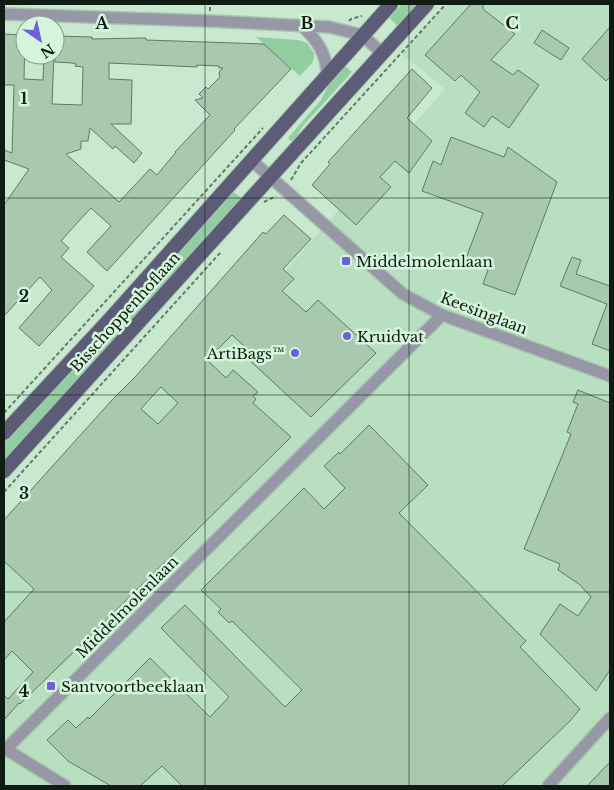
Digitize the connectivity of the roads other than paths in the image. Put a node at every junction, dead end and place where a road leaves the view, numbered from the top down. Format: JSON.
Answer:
{"nodes":[{"id":1,"x":392,"y":4,"type":"edge"},
{"id":2,"x":427,"y":4,"type":"edge"},
{"id":3,"x":4,"y":14,"type":"edge"},
{"id":4,"x":301,"y":25,"type":"junction"},
{"id":5,"x":362,"y":36,"type":"junction"},
{"id":6,"x":382,"y":53,"type":"junction"},
{"id":7,"x":327,"y":76,"type":"junction"},
{"id":8,"x":251,"y":160,"type":"junction"},
{"id":9,"x":271,"y":176,"type":"junction"},
{"id":10,"x":442,"y":315,"type":"junction"},
{"id":11,"x":610,"y":376,"type":"edge"},
{"id":12,"x":4,"y":433,"type":"edge"},
{"id":13,"x":4,"y":471,"type":"edge"},
{"id":14,"x":610,"y":718,"type":"edge"},
{"id":15,"x":4,"y":749,"type":"edge"},
{"id":16,"x":65,"y":786,"type":"edge"},
{"id":17,"x":548,"y":786,"type":"edge"}],
"edges":[{"from":1,"to":5,"type":"main road","name":"Bisschoppenhoflaan"},
{"from":2,"to":6,"type":"main road","name":"Bisschoppenhoflaan"},
{"from":3,"to":4,"type":"street"},
{"from":4,"to":5,"type":"street"},
{"from":4,"to":7,"type":"street"},
{"from":5,"to":6,"type":"street"},
{"from":5,"to":7,"type":"main road","name":"Bisschoppenhoflaan"},
{"from":6,"to":9,"type":"main road","name":"Bisschoppenhoflaan"},
{"from":7,"to":8,"type":"main road","name":"Bisschoppenhoflaan"},
{"from":8,"to":9,"type":"street"},
{"from":8,"to":12,"type":"main road","name":"Bisschoppenhoflaan"},
{"from":9,"to":10,"type":"street","name":"Keesinglaan"},
{"from":9,"to":13,"type":"main road","name":"Bisschoppenhoflaan"},
{"from":10,"to":11,"type":"street","name":"Keesinglaan"},
{"from":10,"to":15,"type":"street","name":"Middelmolenlaan"},
{"from":14,"to":17,"type":"street"},
{"from":15,"to":16,"type":"street"}]}
